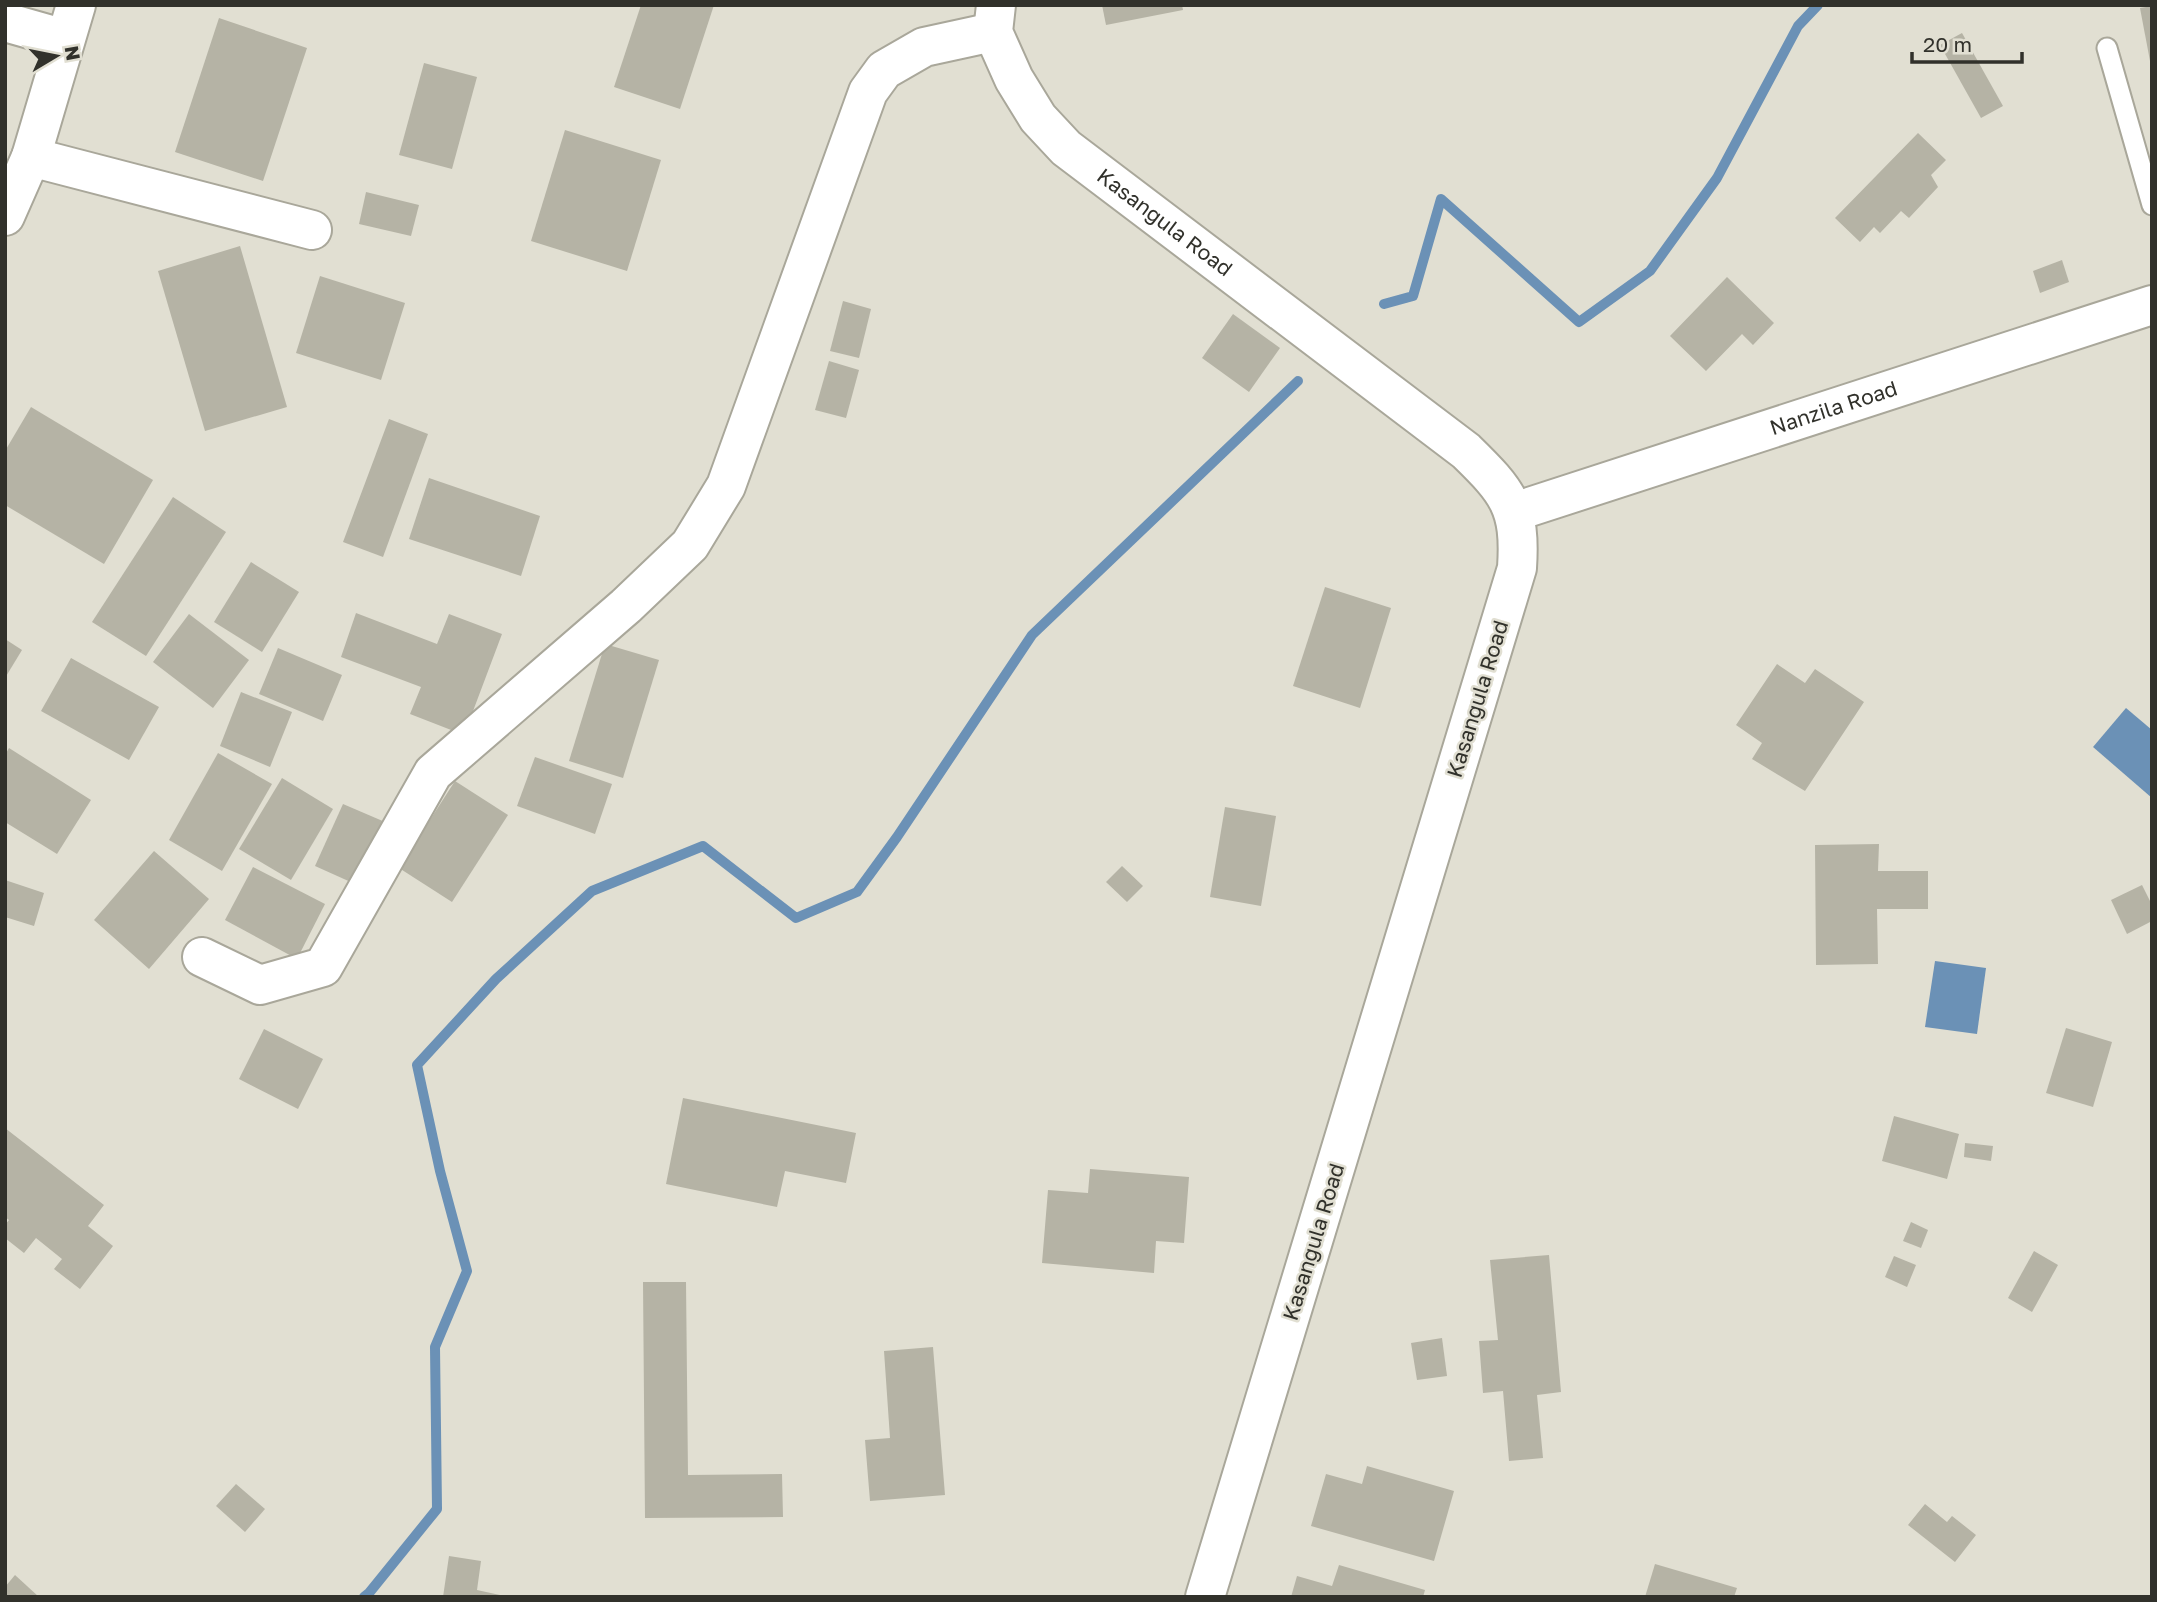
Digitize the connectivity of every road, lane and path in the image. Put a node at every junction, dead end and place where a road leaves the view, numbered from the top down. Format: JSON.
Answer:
{"nodes":[{"id":1,"x":995,"y":19,"type":"edge"},
{"id":2,"x":5,"y":22,"type":"edge"},
{"id":3,"x":71,"y":22,"type":"edge"},
{"id":4,"x":2107,"y":48,"type":"dead end"},
{"id":5,"x":31,"y":157,"type":"junction"},
{"id":6,"x":2152,"y":205,"type":"edge"},
{"id":7,"x":5,"y":216,"type":"edge"},
{"id":8,"x":312,"y":230,"type":"dead end"},
{"id":9,"x":2152,"y":304,"type":"edge"},
{"id":10,"x":1514,"y":512,"type":"junction"},
{"id":11,"x":202,"y":957,"type":"dead end"},
{"id":12,"x":1205,"y":1597,"type":"edge"}],
"edges":[{"from":1,"to":10,"type":"street","name":"Kasangula Road"},
{"from":1,"to":11,"type":"street"},
{"from":2,"to":3,"type":"street"},
{"from":3,"to":5,"type":"street"},
{"from":4,"to":6,"type":"lane"},
{"from":5,"to":7,"type":"street"},
{"from":5,"to":8,"type":"street"},
{"from":9,"to":10,"type":"street","name":"Nanzila Road"},
{"from":10,"to":12,"type":"street","name":"Kasangula Road"}]}
